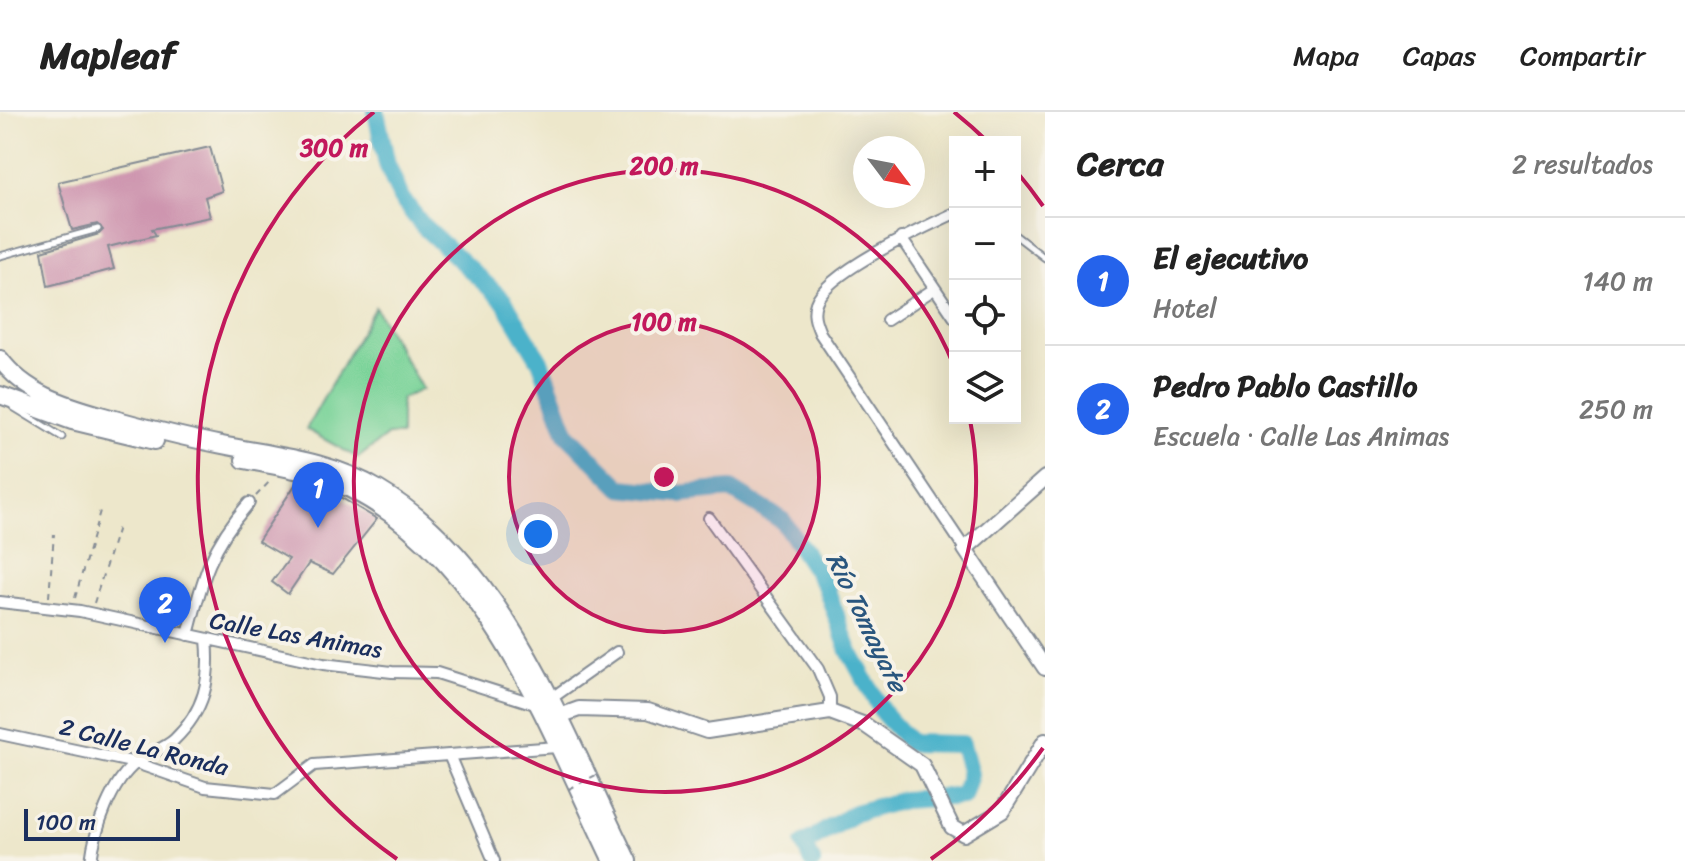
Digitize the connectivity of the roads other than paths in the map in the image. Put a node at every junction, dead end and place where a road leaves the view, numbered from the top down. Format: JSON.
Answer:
{"nodes":[{"id":1,"x":949,"y":216,"type":"edge"},
{"id":2,"x":98,"y":229,"type":"dead end"},
{"id":3,"x":901,"y":238,"type":"junction"},
{"id":4,"x":1021,"y":240,"type":"edge"},
{"id":5,"x":0,"y":256,"type":"edge"},
{"id":6,"x":1045,"y":258,"type":"edge"},
{"id":7,"x":934,"y":289,"type":"junction"},
{"id":8,"x":949,"y":310,"type":"edge"},
{"id":9,"x":887,"y":320,"type":"dead end"},
{"id":10,"x":0,"y":359,"type":"edge"},
{"id":11,"x":2,"y":396,"type":"edge"},
{"id":12,"x":62,"y":437,"type":"dead end"},
{"id":13,"x":1045,"y":478,"type":"edge"},
{"id":14,"x":249,"y":503,"type":"road end"},
{"id":15,"x":709,"y":518,"type":"dead end"},
{"id":16,"x":965,"y":549,"type":"junction"},
{"id":17,"x":0,"y":602,"type":"edge"},
{"id":18,"x":188,"y":635,"type":"junction"},
{"id":19,"x":207,"y":639,"type":"junction"},
{"id":20,"x":617,"y":652,"type":"dead end"},
{"id":21,"x":1045,"y":668,"type":"edge"},
{"id":22,"x":542,"y":702,"type":"junction"},
{"id":23,"x":830,"y":712,"type":"junction"},
{"id":24,"x":557,"y":717,"type":"junction"},
{"id":25,"x":0,"y":734,"type":"edge"},
{"id":26,"x":1045,"y":741,"type":"edge"},
{"id":27,"x":557,"y":747,"type":"junction"},
{"id":28,"x":449,"y":755,"type":"junction"},
{"id":29,"x":136,"y":763,"type":"junction"},
{"id":30,"x":91,"y":861,"type":"edge"},
{"id":31,"x":494,"y":861,"type":"edge"},
{"id":32,"x":612,"y":861,"type":"edge"},
{"id":33,"x":628,"y":861,"type":"edge"}],
"edges":[{"from":1,"to":3,"type":"street"},
{"from":2,"to":5,"type":"lane"},
{"from":3,"to":7,"type":"street"},
{"from":3,"to":16,"type":"street"},
{"from":4,"to":6,"type":"lane"},
{"from":7,"to":8,"type":"street"},
{"from":7,"to":9,"type":"street"},
{"from":10,"to":22,"type":"main road"},
{"from":11,"to":12,"type":"lane"},
{"from":11,"to":22,"type":"main road"},
{"from":13,"to":16,"type":"street"},
{"from":14,"to":18,"type":"street"},
{"from":15,"to":23,"type":"street"},
{"from":16,"to":21,"type":"street"},
{"from":17,"to":18,"type":"street","name":"Calle Las Animas"},
{"from":18,"to":19,"type":"street","name":"Calle Las Animas"},
{"from":19,"to":22,"type":"street","name":"Calle Las Animas"},
{"from":19,"to":29,"type":"street"},
{"from":20,"to":22,"type":"street"},
{"from":22,"to":24,"type":"main road"},
{"from":22,"to":27,"type":"main road"},
{"from":23,"to":24,"type":"street"},
{"from":23,"to":26,"type":"street"},
{"from":24,"to":33,"type":"main road"},
{"from":25,"to":29,"type":"street","name":"2 Calle La Ronda"},
{"from":27,"to":28,"type":"street","name":"2 Calle La Ronda"},
{"from":27,"to":32,"type":"main road"},
{"from":28,"to":29,"type":"street","name":"2 Calle La Ronda"},
{"from":28,"to":31,"type":"street"},
{"from":29,"to":30,"type":"street"}]}
